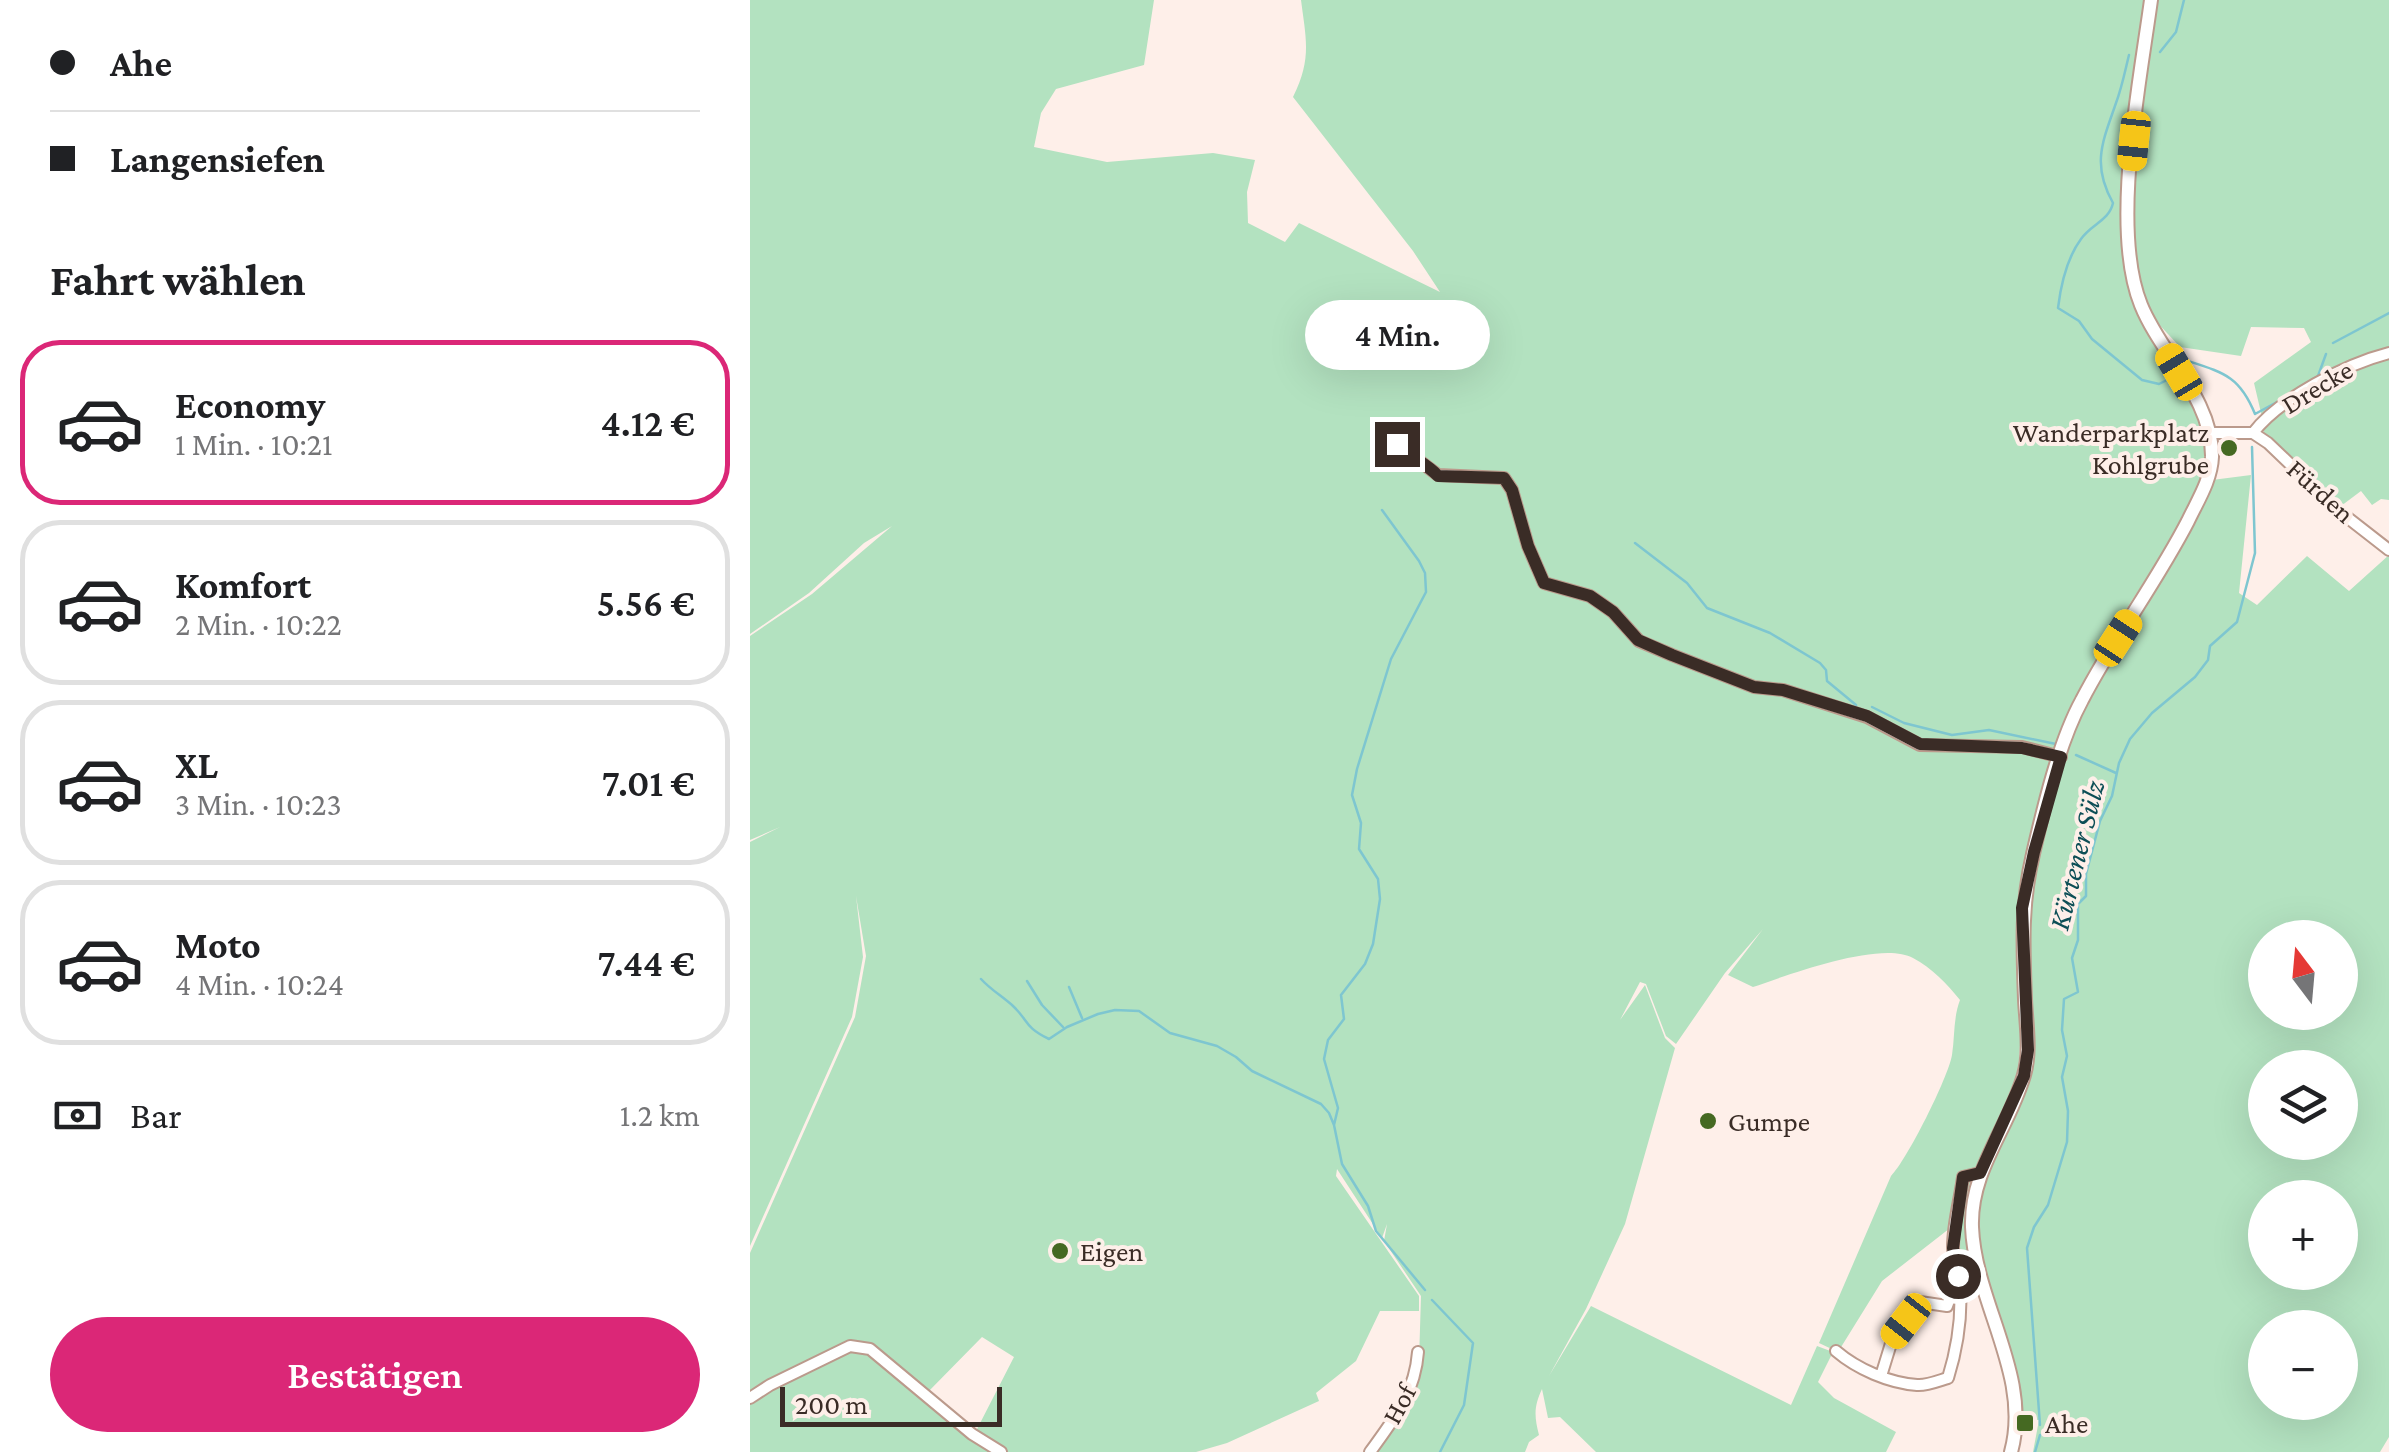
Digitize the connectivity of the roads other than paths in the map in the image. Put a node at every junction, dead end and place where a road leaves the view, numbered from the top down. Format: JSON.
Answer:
{"nodes":[{"id":1,"x":2151,"y":0,"type":"edge"},
{"id":2,"x":2389,"y":353,"type":"edge"},
{"id":3,"x":2209,"y":433,"type":"junction"},
{"id":4,"x":2253,"y":433,"type":"junction"},
{"id":5,"x":1397,"y":444,"type":"dead end"},
{"id":6,"x":2389,"y":550,"type":"edge"},
{"id":7,"x":2061,"y":757,"type":"junction"},
{"id":8,"x":1980,"y":1173,"type":"junction"},
{"id":9,"x":1953,"y":1248,"type":"junction"},
{"id":10,"x":1418,"y":1352,"type":"dead end"},
{"id":11,"x":1836,"y":1352,"type":"dead end"},
{"id":12,"x":1881,"y":1376,"type":"junction"},
{"id":13,"x":750,"y":1398,"type":"edge"},
{"id":14,"x":1001,"y":1452,"type":"edge"},
{"id":15,"x":1370,"y":1452,"type":"edge"},
{"id":16,"x":2011,"y":1452,"type":"edge"}],
"edges":[{"from":1,"to":3,"type":"main road"},
{"from":2,"to":4,"type":"street","name":"Drecke"},
{"from":3,"to":4,"type":"street"},
{"from":3,"to":7,"type":"main road"},
{"from":4,"to":6,"type":"street","name":"Fürden"},
{"from":5,"to":7,"type":"street"},
{"from":7,"to":8,"type":"main road"},
{"from":8,"to":9,"type":"street"},
{"from":8,"to":16,"type":"main road"},
{"from":9,"to":12,"type":"street"},
{"from":9,"to":12,"type":"street"},
{"from":10,"to":15,"type":"street","name":"Hof"},
{"from":11,"to":12,"type":"street"},
{"from":13,"to":14,"type":"street"}]}
